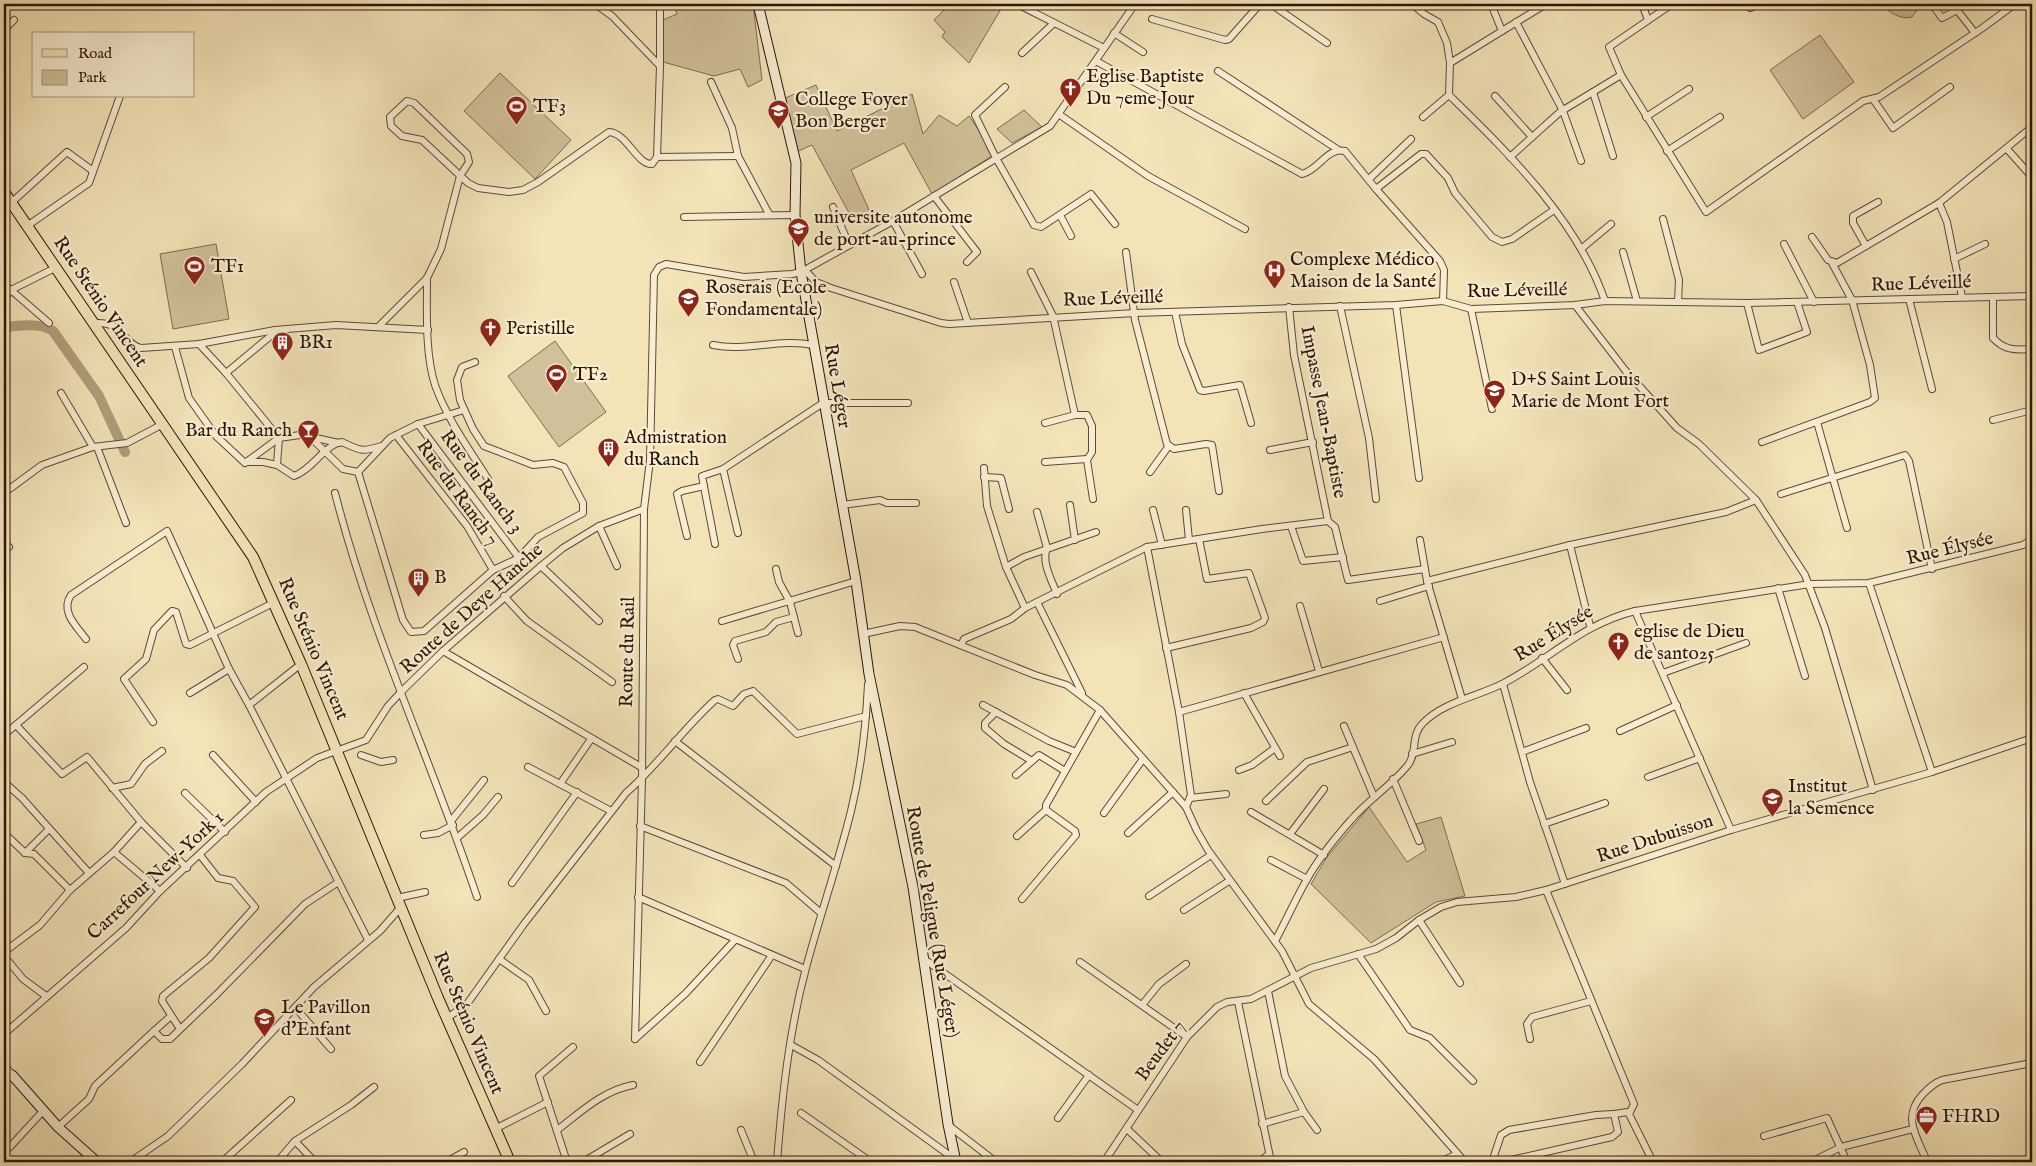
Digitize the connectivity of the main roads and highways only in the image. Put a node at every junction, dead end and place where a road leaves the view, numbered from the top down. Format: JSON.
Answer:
{"nodes":[{"id":1,"x":4,"y":192,"type":"edge"},
{"id":2,"x":510,"y":1162,"type":"edge"}],
"edges":[{"from":1,"to":2,"type":"main road","name":"Rue Sténio Vincent"}]}
